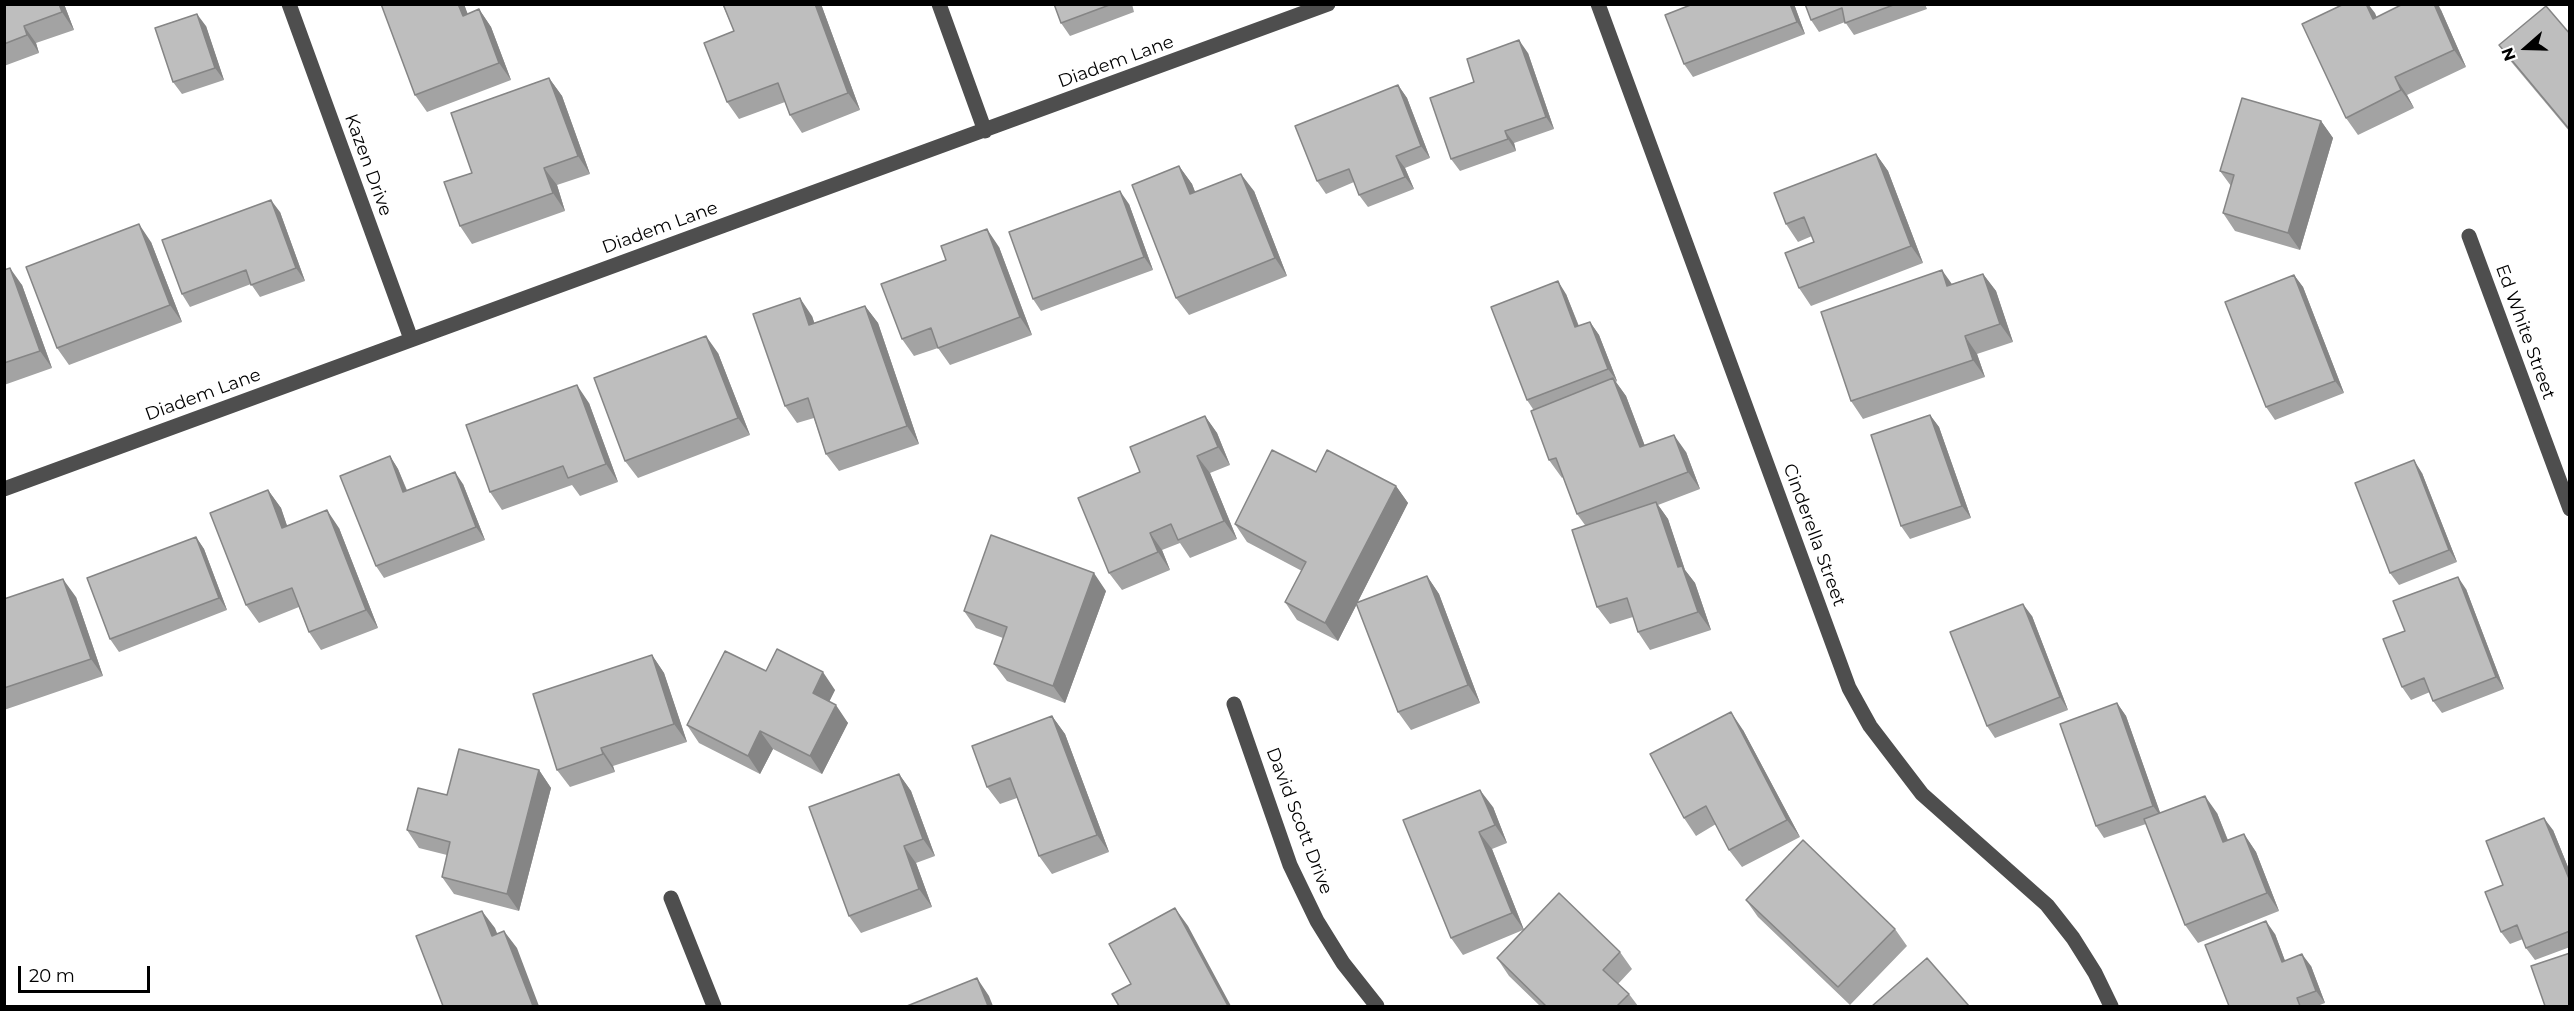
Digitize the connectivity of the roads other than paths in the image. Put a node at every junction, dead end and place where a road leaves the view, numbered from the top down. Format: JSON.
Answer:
{"nodes":[{"id":1,"x":289,"y":4,"type":"edge"},
{"id":2,"x":939,"y":4,"type":"edge"},
{"id":3,"x":1328,"y":4,"type":"edge"},
{"id":4,"x":1598,"y":4,"type":"edge"},
{"id":5,"x":985,"y":131,"type":"junction"},
{"id":6,"x":2469,"y":236,"type":"dead end"},
{"id":7,"x":411,"y":339,"type":"junction"},
{"id":8,"x":4,"y":489,"type":"edge"},
{"id":9,"x":2570,"y":509,"type":"edge"},
{"id":10,"x":1234,"y":704,"type":"dead end"},
{"id":11,"x":671,"y":898,"type":"dead end"},
{"id":12,"x":714,"y":1006,"type":"edge"},
{"id":13,"x":1377,"y":1006,"type":"edge"},
{"id":14,"x":2111,"y":1006,"type":"edge"}],
"edges":[{"from":1,"to":7,"type":"street","name":"Kazen Drive"},
{"from":2,"to":5,"type":"street"},
{"from":3,"to":5,"type":"street","name":"Diadem Lane"},
{"from":4,"to":14,"type":"street","name":"Cinderella Street"},
{"from":5,"to":7,"type":"street","name":"Diadem Lane"},
{"from":6,"to":9,"type":"street","name":"Ed White Street"},
{"from":7,"to":8,"type":"street","name":"Diadem Lane"},
{"from":10,"to":13,"type":"street","name":"David Scott Drive"},
{"from":11,"to":12,"type":"street"}]}
